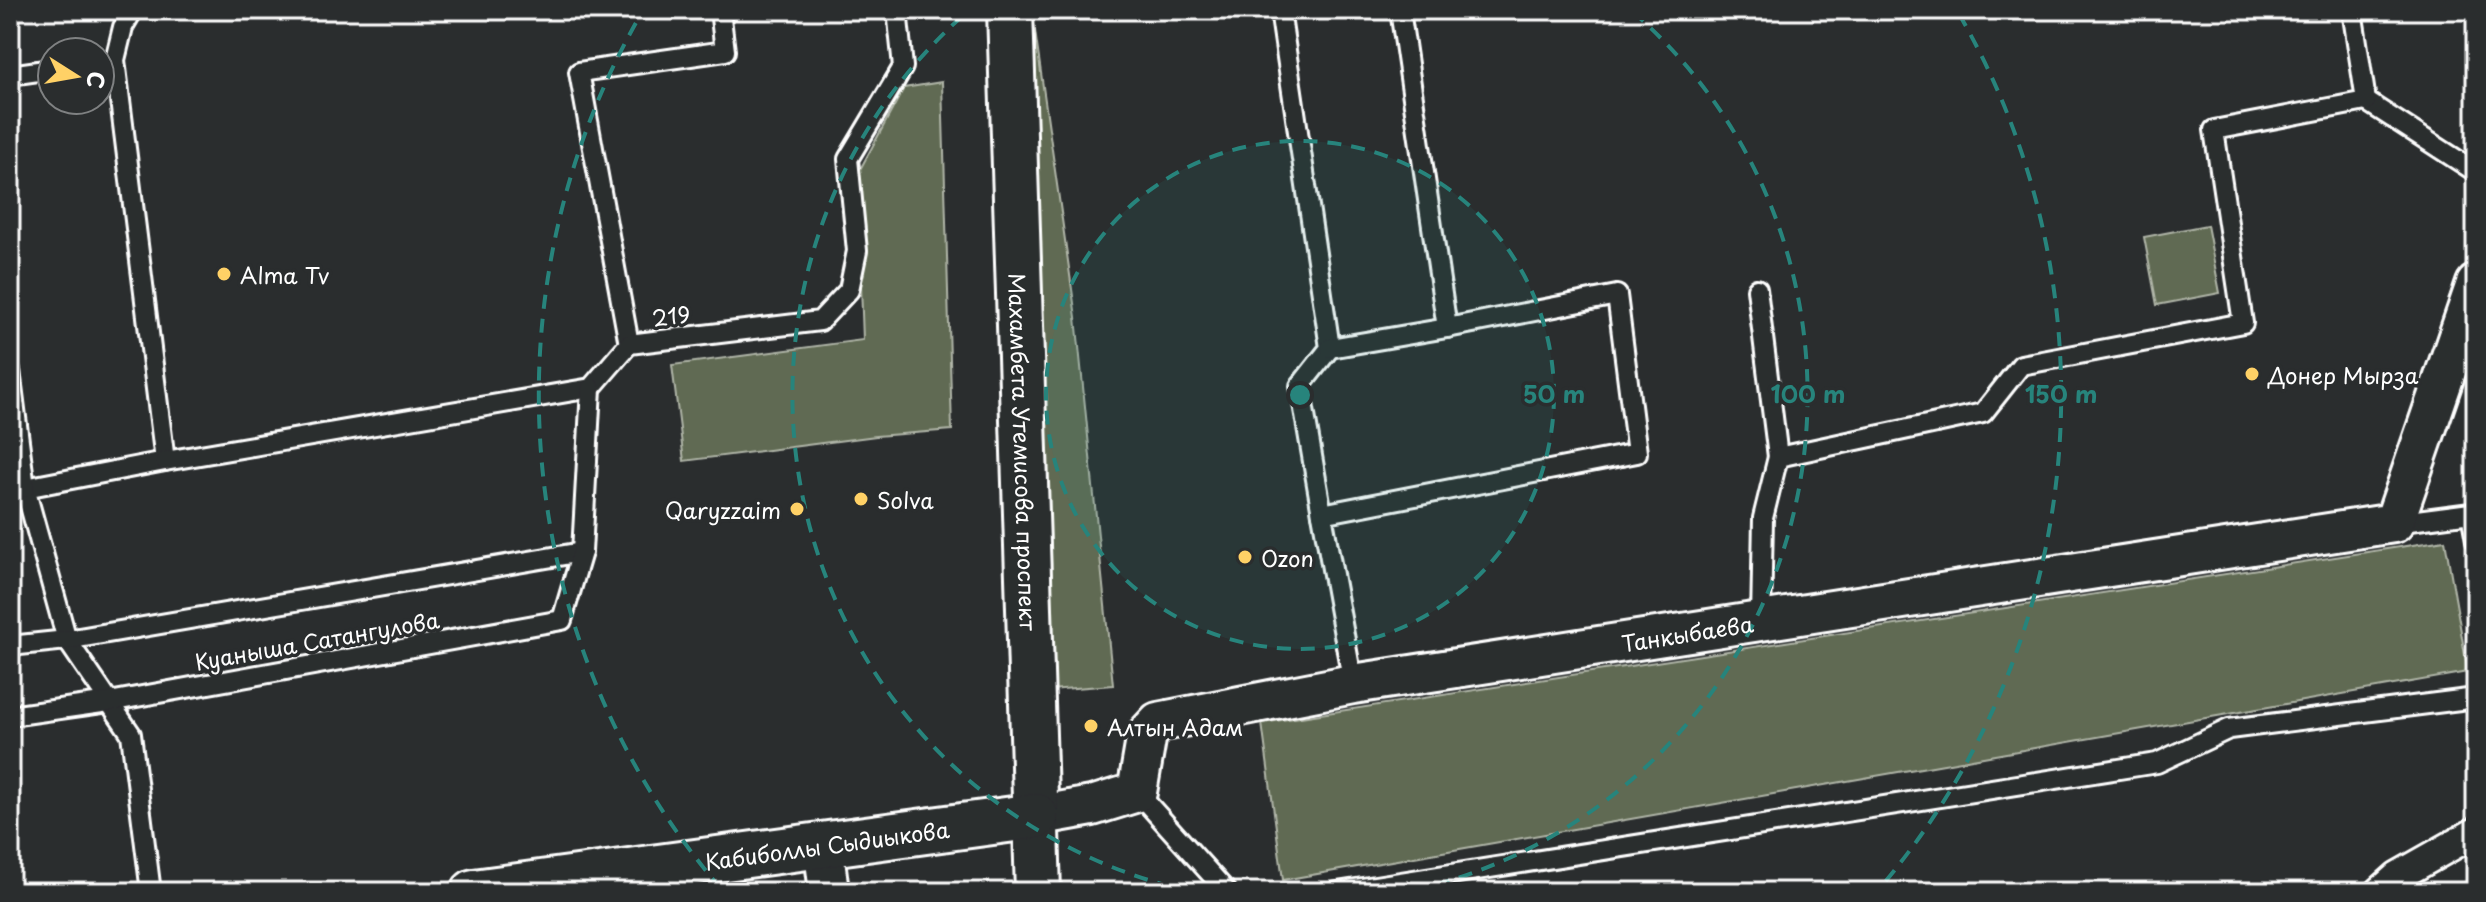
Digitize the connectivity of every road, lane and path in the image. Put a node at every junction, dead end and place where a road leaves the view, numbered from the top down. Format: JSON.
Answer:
{"nodes":[{"id":1,"x":133,"y":10,"type":"edge"},
{"id":2,"x":720,"y":10,"type":"edge"},
{"id":3,"x":897,"y":10,"type":"edge"},
{"id":4,"x":1010,"y":10,"type":"edge"},
{"id":5,"x":1280,"y":10,"type":"edge"},
{"id":6,"x":1400,"y":10,"type":"edge"},
{"id":7,"x":2352,"y":10,"type":"edge"},
{"id":8,"x":116,"y":43,"type":"edge"},
{"id":9,"x":36,"y":71,"type":"edge"},
{"id":10,"x":10,"y":75,"type":"edge"},
{"id":11,"x":2366,"y":101,"type":"junction"},
{"id":12,"x":116,"y":116,"type":"edge"},
{"id":13,"x":2476,"y":172,"type":"edge"},
{"id":14,"x":2476,"y":284,"type":"edge"},
{"id":15,"x":1757,"y":289,"type":"dead end"},
{"id":16,"x":1447,"y":328,"type":"junction"},
{"id":17,"x":629,"y":344,"type":"junction"},
{"id":18,"x":1330,"y":348,"type":"junction"},
{"id":19,"x":10,"y":370,"type":"edge"},
{"id":20,"x":591,"y":388,"type":"junction"},
{"id":21,"x":1778,"y":457,"type":"junction"},
{"id":22,"x":165,"y":461,"type":"junction"},
{"id":23,"x":25,"y":488,"type":"junction"},
{"id":24,"x":1322,"y":514,"type":"junction"},
{"id":25,"x":2394,"y":523,"type":"junction"},
{"id":26,"x":2476,"y":540,"type":"edge"},
{"id":27,"x":582,"y":552,"type":"junction"},
{"id":28,"x":1761,"y":620,"type":"junction"},
{"id":29,"x":67,"y":640,"type":"junction"},
{"id":30,"x":10,"y":646,"type":"edge"},
{"id":31,"x":1353,"y":684,"type":"junction"},
{"id":32,"x":2476,"y":698,"type":"edge"},
{"id":33,"x":109,"y":702,"type":"junction"},
{"id":34,"x":10,"y":716,"type":"edge"},
{"id":35,"x":1137,"y":792,"type":"junction"},
{"id":36,"x":1036,"y":816,"type":"junction"},
{"id":37,"x":2476,"y":832,"type":"edge"},
{"id":38,"x":823,"y":844,"type":"junction"},
{"id":39,"x":151,"y":892,"type":"edge"},
{"id":40,"x":474,"y":892,"type":"edge"},
{"id":41,"x":829,"y":892,"type":"edge"},
{"id":42,"x":1038,"y":892,"type":"edge"},
{"id":43,"x":1227,"y":892,"type":"edge"},
{"id":44,"x":1337,"y":892,"type":"edge"},
{"id":45,"x":2380,"y":892,"type":"edge"}],
"edges":[{"from":1,"to":8,"type":"lane"},
{"from":2,"to":17,"type":"lane"},
{"from":3,"to":17,"type":"lane","name":"219"},
{"from":4,"to":36,"type":"street","name":"Махамбета Утемисова проспект"},
{"from":5,"to":18,"type":"lane"},
{"from":6,"to":16,"type":"lane"},
{"from":7,"to":11,"type":"lane"},
{"from":9,"to":10,"type":"lane"},
{"from":11,"to":13,"type":"lane"},
{"from":11,"to":21,"type":"lane"},
{"from":12,"to":22,"type":"lane"},
{"from":14,"to":25,"type":"street"},
{"from":15,"to":21,"type":"lane"},
{"from":16,"to":18,"type":"lane"},
{"from":16,"to":24,"type":"lane"},
{"from":17,"to":20,"type":"lane","name":"219"},
{"from":18,"to":24,"type":"lane"},
{"from":19,"to":23,"type":"lane"},
{"from":20,"to":22,"type":"lane"},
{"from":20,"to":27,"type":"lane","name":"Куаныша Сатангулова"},
{"from":21,"to":28,"type":"lane"},
{"from":22,"to":23,"type":"lane"},
{"from":23,"to":29,"type":"lane"},
{"from":24,"to":31,"type":"lane"},
{"from":25,"to":26,"type":"lane"},
{"from":25,"to":28,"type":"street","name":"Танкыбаева"},
{"from":27,"to":29,"type":"lane","name":"Куаныша Сатангулова"},
{"from":27,"to":33,"type":"lane","name":"Куаныша Сатангулова"},
{"from":28,"to":31,"type":"street","name":"Танкыбаева"},
{"from":29,"to":30,"type":"lane","name":"Куаныша Сатангулова"},
{"from":29,"to":33,"type":"lane"},
{"from":31,"to":35,"type":"street","name":"Танкыбаева"},
{"from":32,"to":44,"type":"lane"},
{"from":33,"to":34,"type":"lane","name":"Куаныша Сатангулова"},
{"from":33,"to":39,"type":"lane"},
{"from":35,"to":36,"type":"street"},
{"from":35,"to":43,"type":"lane"},
{"from":36,"to":38,"type":"street","name":"Кабиболлы Сыдиыкова"},
{"from":36,"to":42,"type":"street","name":"Махамбета Утемисова проспект"},
{"from":37,"to":45,"type":"street"},
{"from":38,"to":40,"type":"street","name":"Кабиболлы Сыдиыкова"},
{"from":38,"to":41,"type":"street"}]}
